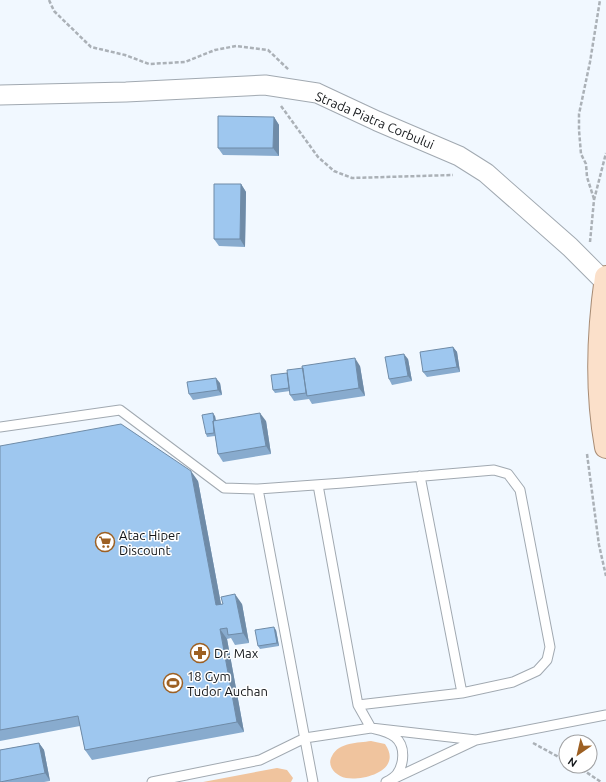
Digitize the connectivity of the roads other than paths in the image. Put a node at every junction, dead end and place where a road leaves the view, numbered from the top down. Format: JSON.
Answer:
{"nodes":[{"id":1,"x":0,"y":95,"type":"edge"},
{"id":2,"x":606,"y":280,"type":"edge"},
{"id":3,"x":0,"y":427,"type":"edge"},
{"id":4,"x":606,"y":447,"type":"edge"},
{"id":5,"x":420,"y":476,"type":"junction"},
{"id":6,"x":318,"y":485,"type":"junction"},
{"id":7,"x":258,"y":489,"type":"junction"},
{"id":8,"x":462,"y":693,"type":"junction"},
{"id":9,"x":358,"y":705,"type":"junction"},
{"id":10,"x":606,"y":715,"type":"edge"},
{"id":11,"x":371,"y":728,"type":"junction"},
{"id":12,"x":306,"y":738,"type":"junction"},
{"id":13,"x":476,"y":740,"type":"junction"},
{"id":14,"x":152,"y":782,"type":"edge"},
{"id":15,"x":313,"y":782,"type":"edge"},
{"id":16,"x":387,"y":782,"type":"edge"}],
"edges":[{"from":1,"to":2,"type":"street","name":"Strada Piatra Corbului"},
{"from":2,"to":4,"type":"main road"},
{"from":3,"to":7,"type":"lane"},
{"from":5,"to":6,"type":"lane"},
{"from":5,"to":8,"type":"lane"},
{"from":5,"to":8,"type":"lane"},
{"from":6,"to":7,"type":"lane"},
{"from":6,"to":9,"type":"lane"},
{"from":7,"to":12,"type":"lane"},
{"from":8,"to":9,"type":"lane"},
{"from":9,"to":11,"type":"lane"},
{"from":10,"to":13,"type":"lane"},
{"from":11,"to":12,"type":"lane"},
{"from":11,"to":13,"type":"lane"},
{"from":11,"to":16,"type":"lane"},
{"from":12,"to":14,"type":"lane"},
{"from":12,"to":15,"type":"lane"},
{"from":13,"to":16,"type":"lane"}]}
